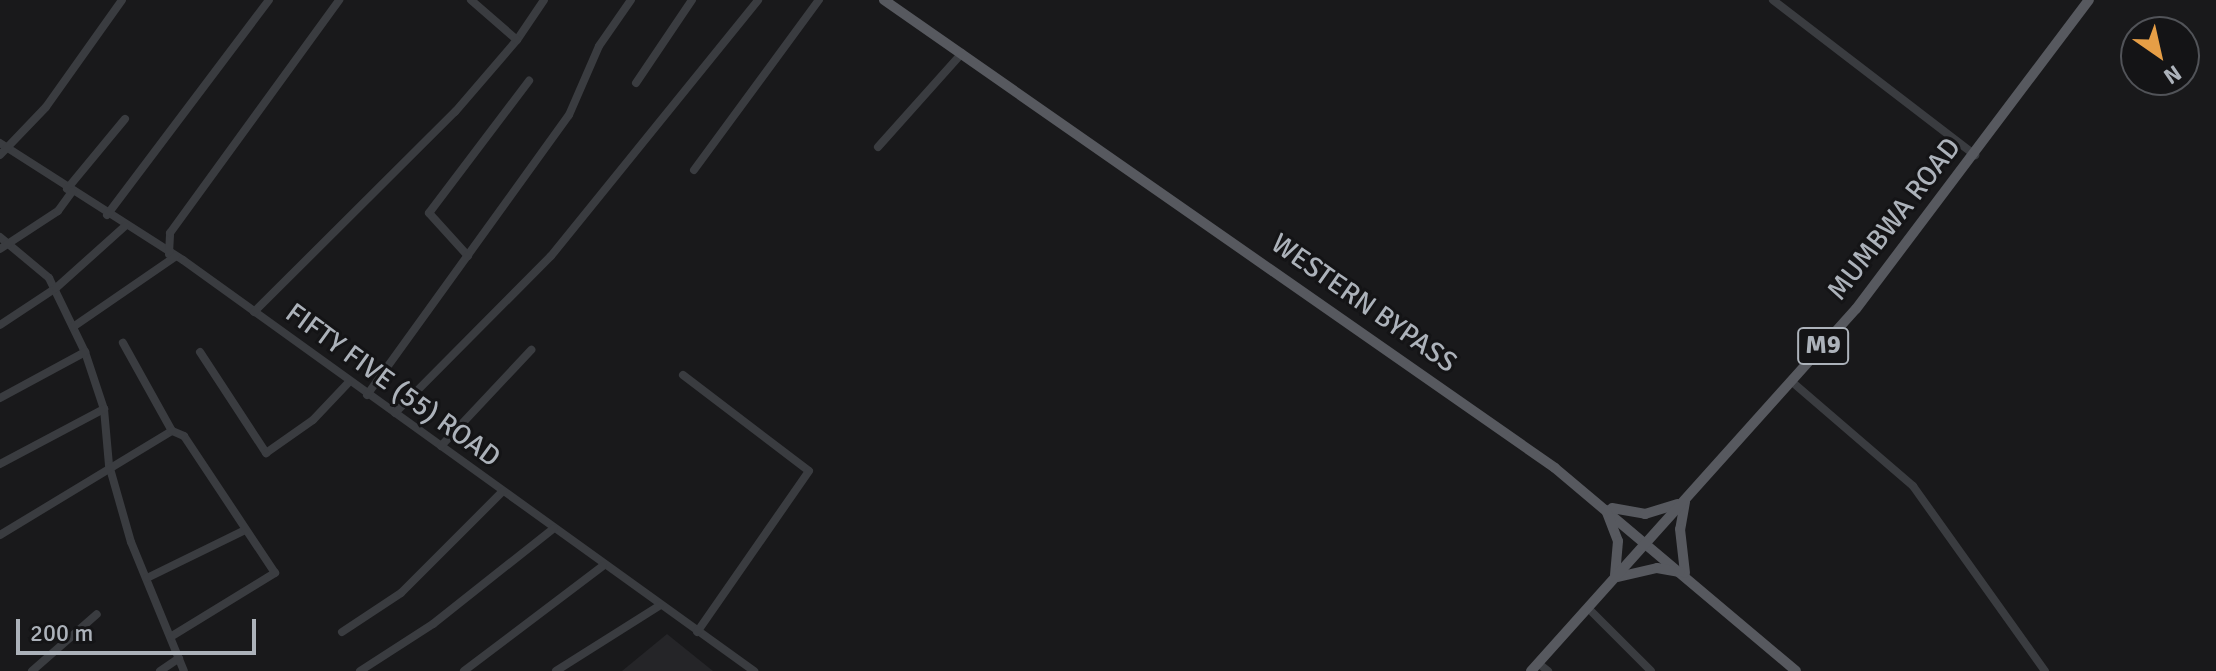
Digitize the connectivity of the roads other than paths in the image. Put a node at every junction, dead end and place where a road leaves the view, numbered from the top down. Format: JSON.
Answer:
{"nodes":[{"id":1,"x":122,"y":0,"type":"edge"},
{"id":2,"x":269,"y":0,"type":"edge"},
{"id":3,"x":339,"y":0,"type":"edge"},
{"id":4,"x":471,"y":0,"type":"edge"},
{"id":5,"x":544,"y":0,"type":"edge"},
{"id":6,"x":631,"y":0,"type":"edge"},
{"id":7,"x":692,"y":0,"type":"edge"},
{"id":8,"x":758,"y":0,"type":"edge"},
{"id":9,"x":819,"y":0,"type":"edge"},
{"id":10,"x":884,"y":0,"type":"edge"},
{"id":11,"x":1773,"y":0,"type":"edge"},
{"id":12,"x":2089,"y":0,"type":"edge"},
{"id":13,"x":517,"y":40,"type":"junction"},
{"id":14,"x":962,"y":53,"type":"junction"},
{"id":15,"x":529,"y":81,"type":"dead end"},
{"id":16,"x":636,"y":83,"type":"dead end"},
{"id":17,"x":125,"y":119,"type":"dead end"},
{"id":18,"x":878,"y":147,"type":"dead end"},
{"id":19,"x":2,"y":149,"type":"edge"},
{"id":20,"x":1975,"y":155,"type":"junction"},
{"id":21,"x":694,"y":170,"type":"dead end"},
{"id":22,"x":70,"y":190,"type":"junction"},
{"id":23,"x":107,"y":215,"type":"junction"},
{"id":24,"x":125,"y":226,"type":"junction"},
{"id":25,"x":3,"y":243,"type":"edge"},
{"id":26,"x":172,"y":255,"type":"junction"},
{"id":27,"x":468,"y":256,"type":"junction"},
{"id":28,"x":56,"y":288,"type":"junction"},
{"id":29,"x":254,"y":312,"type":"junction"},
{"id":30,"x":0,"y":325,"type":"edge"},
{"id":31,"x":73,"y":327,"type":"junction"},
{"id":32,"x":123,"y":343,"type":"dead end"},
{"id":33,"x":531,"y":350,"type":"dead end"},
{"id":34,"x":85,"y":352,"type":"junction"},
{"id":35,"x":200,"y":352,"type":"dead end"},
{"id":36,"x":683,"y":375,"type":"dead end"},
{"id":37,"x":1791,"y":381,"type":"junction"},
{"id":38,"x":348,"y":383,"type":"junction"},
{"id":39,"x":367,"y":395,"type":"junction"},
{"id":40,"x":0,"y":398,"type":"edge"},
{"id":41,"x":104,"y":409,"type":"junction"},
{"id":42,"x":395,"y":413,"type":"junction"},
{"id":43,"x":172,"y":431,"type":"junction"},
{"id":44,"x":441,"y":446,"type":"junction"},
{"id":45,"x":0,"y":464,"type":"edge"},
{"id":46,"x":109,"y":465,"type":"junction"},
{"id":47,"x":503,"y":491,"type":"junction"},
{"id":48,"x":1685,"y":500,"type":"junction"},
{"id":49,"x":1603,"y":505,"type":"junction"},
{"id":50,"x":554,"y":528,"type":"junction"},
{"id":51,"x":245,"y":530,"type":"junction"},
{"id":52,"x":0,"y":535,"type":"edge"},
{"id":53,"x":1648,"y":541,"type":"junction"},
{"id":54,"x":603,"y":566,"type":"junction"},
{"id":55,"x":1686,"y":574,"type":"junction"},
{"id":56,"x":147,"y":578,"type":"junction"},
{"id":57,"x":1614,"y":579,"type":"junction"},
{"id":58,"x":659,"y":606,"type":"junction"},
{"id":59,"x":1588,"y":608,"type":"junction"},
{"id":60,"x":97,"y":614,"type":"dead end"},
{"id":61,"x":342,"y":632,"type":"dead end"},
{"id":62,"x":697,"y":632,"type":"junction"},
{"id":63,"x":172,"y":636,"type":"junction"},
{"id":64,"x":179,"y":658,"type":"junction"},
{"id":65,"x":1534,"y":667,"type":"edge"},
{"id":66,"x":32,"y":671,"type":"edge"},
{"id":67,"x":160,"y":671,"type":"edge"},
{"id":68,"x":184,"y":671,"type":"edge"},
{"id":69,"x":360,"y":671,"type":"edge"},
{"id":70,"x":464,"y":671,"type":"edge"},
{"id":71,"x":556,"y":671,"type":"edge"},
{"id":72,"x":754,"y":671,"type":"edge"},
{"id":73,"x":1548,"y":671,"type":"edge"},
{"id":74,"x":1651,"y":671,"type":"edge"},
{"id":75,"x":1796,"y":671,"type":"edge"},
{"id":76,"x":2045,"y":671,"type":"edge"}],
"edges":[{"from":1,"to":19,"type":"street"},
{"from":2,"to":23,"type":"street"},
{"from":3,"to":26,"type":"street"},
{"from":4,"to":13,"type":"street"},
{"from":5,"to":13,"type":"street"},
{"from":6,"to":27,"type":"street"},
{"from":7,"to":16,"type":"street"},
{"from":8,"to":42,"type":"street"},
{"from":9,"to":21,"type":"street"},
{"from":10,"to":14,"type":"main road","name":"WESTERN BYPASS"},
{"from":11,"to":20,"type":"street"},
{"from":12,"to":20,"type":"main road","name":"MUMBWA ROAD","number":"M9"},
{"from":13,"to":29,"type":"street"},
{"from":14,"to":18,"type":"street"},
{"from":14,"to":49,"type":"main road","name":"WESTERN BYPASS"},
{"from":15,"to":27,"type":"street"},
{"from":17,"to":22,"type":"street"},
{"from":19,"to":22,"type":"street","name":"FIFTY FIVE (55) ROAD"},
{"from":20,"to":37,"type":"main road","name":"MUMBWA ROAD","number":"M9"},
{"from":22,"to":23,"type":"street","name":"FIFTY FIVE (55) ROAD"},
{"from":22,"to":25,"type":"street"},
{"from":23,"to":24,"type":"street","name":"FIFTY FIVE (55) ROAD"},
{"from":24,"to":26,"type":"street","name":"FIFTY FIVE (55) ROAD"},
{"from":24,"to":28,"type":"street"},
{"from":25,"to":28,"type":"street"},
{"from":26,"to":29,"type":"street","name":"FIFTY FIVE (55) ROAD"},
{"from":26,"to":31,"type":"street"},
{"from":27,"to":39,"type":"street"},
{"from":28,"to":30,"type":"street"},
{"from":28,"to":31,"type":"street"},
{"from":29,"to":38,"type":"street","name":"FIFTY FIVE (55) ROAD"},
{"from":31,"to":34,"type":"street"},
{"from":32,"to":43,"type":"street"},
{"from":33,"to":44,"type":"street"},
{"from":34,"to":40,"type":"street"},
{"from":34,"to":41,"type":"street"},
{"from":35,"to":38,"type":"street"},
{"from":36,"to":62,"type":"street"},
{"from":37,"to":48,"type":"main road","name":"MUMBWA ROAD","number":"M9"},
{"from":37,"to":76,"type":"street"},
{"from":38,"to":39,"type":"street","name":"FIFTY FIVE (55) ROAD"},
{"from":39,"to":42,"type":"street","name":"FIFTY FIVE (55) ROAD"},
{"from":41,"to":45,"type":"street"},
{"from":41,"to":46,"type":"street"},
{"from":42,"to":44,"type":"street","name":"FIFTY FIVE (55) ROAD"},
{"from":43,"to":46,"type":"street"},
{"from":43,"to":51,"type":"street"},
{"from":44,"to":47,"type":"street","name":"FIFTY FIVE (55) ROAD"},
{"from":46,"to":52,"type":"street"},
{"from":46,"to":56,"type":"street"},
{"from":47,"to":50,"type":"street","name":"FIFTY FIVE (55) ROAD"},
{"from":47,"to":61,"type":"street"},
{"from":48,"to":49,"type":"main road"},
{"from":48,"to":53,"type":"main road","name":"MUMBWA ROAD","number":"M9"},
{"from":48,"to":55,"type":"main road"},
{"from":49,"to":53,"type":"main road","name":"WESTERN BYPASS"},
{"from":49,"to":57,"type":"main road"},
{"from":50,"to":54,"type":"street","name":"FIFTY FIVE (55) ROAD"},
{"from":50,"to":69,"type":"street"},
{"from":51,"to":56,"type":"street"},
{"from":51,"to":63,"type":"street"},
{"from":53,"to":55,"type":"main road","name":"WESTERN BYPASS"},
{"from":53,"to":57,"type":"main road","name":"MUMBWA ROAD","number":"M9"},
{"from":54,"to":58,"type":"street","name":"FIFTY FIVE (55) ROAD"},
{"from":54,"to":70,"type":"street"},
{"from":55,"to":57,"type":"main road"},
{"from":55,"to":75,"type":"main road","name":"WESTERN BYPASS"},
{"from":56,"to":63,"type":"street"},
{"from":57,"to":59,"type":"main road","name":"MUMBWA ROAD","number":"M9"},
{"from":58,"to":62,"type":"street","name":"FIFTY FIVE (55) ROAD"},
{"from":58,"to":71,"type":"street"},
{"from":59,"to":65,"type":"main road","name":"MUMBWA ROAD","number":"M9"},
{"from":59,"to":74,"type":"street"},
{"from":60,"to":66,"type":"street"},
{"from":62,"to":72,"type":"street","name":"FIFTY FIVE (55) ROAD"},
{"from":63,"to":64,"type":"street"},
{"from":64,"to":67,"type":"street"},
{"from":64,"to":68,"type":"street"},
{"from":65,"to":73,"type":"street"}]}
